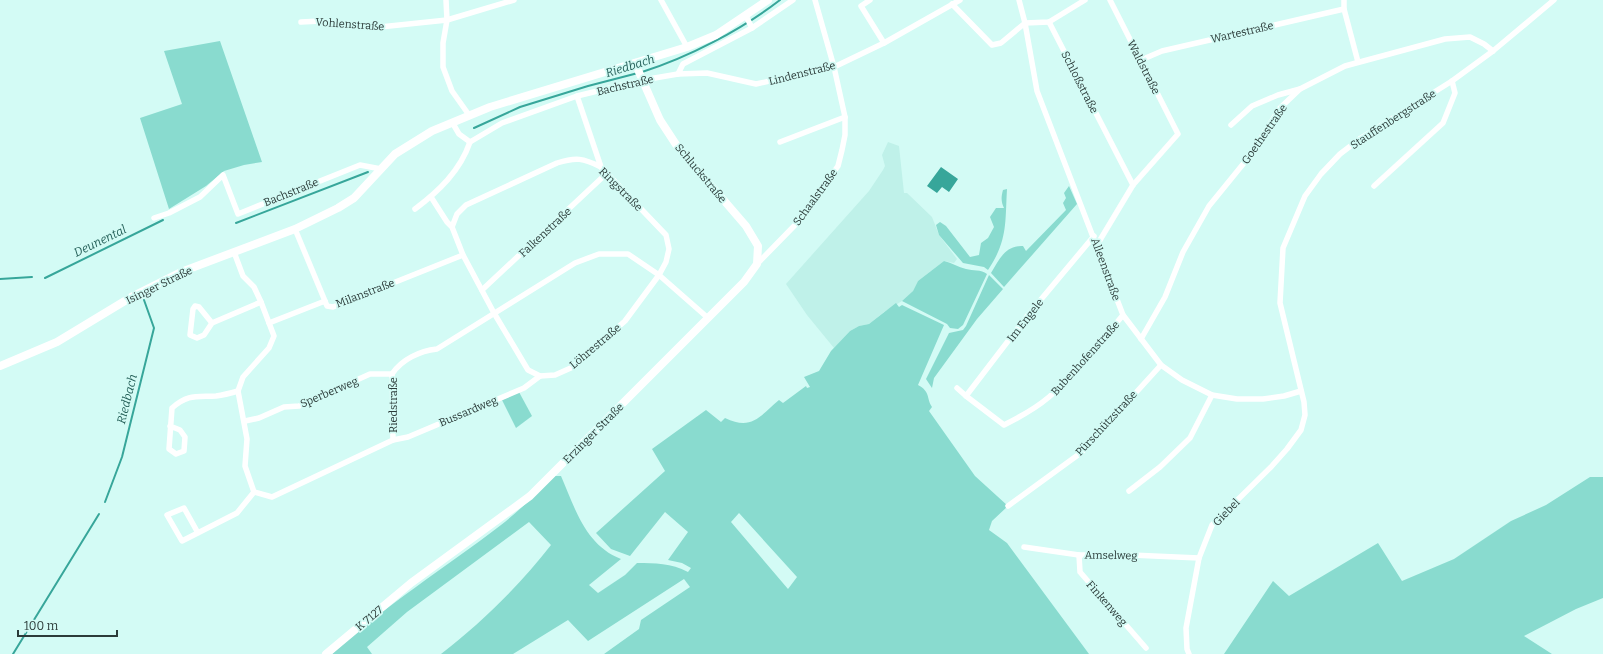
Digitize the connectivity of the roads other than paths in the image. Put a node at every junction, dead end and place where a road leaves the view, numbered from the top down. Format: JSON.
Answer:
{"nodes":[{"id":1,"x":446,"y":0,"type":"edge"},
{"id":2,"x":514,"y":0,"type":"edge"},
{"id":3,"x":661,"y":0,"type":"edge"},
{"id":4,"x":768,"y":0,"type":"edge"},
{"id":5,"x":793,"y":0,"type":"edge"},
{"id":6,"x":815,"y":0,"type":"edge"},
{"id":7,"x":870,"y":0,"type":"edge"},
{"id":8,"x":960,"y":0,"type":"edge"},
{"id":9,"x":1019,"y":0,"type":"edge"},
{"id":10,"x":1085,"y":0,"type":"edge"},
{"id":11,"x":1110,"y":0,"type":"edge"},
{"id":12,"x":1344,"y":0,"type":"edge"},
{"id":13,"x":1554,"y":0,"type":"edge"},
{"id":14,"x":952,"y":4,"type":"junction"},
{"id":15,"x":1344,"y":8,"type":"junction"},
{"id":16,"x":747,"y":17,"type":"junction"},
{"id":17,"x":447,"y":20,"type":"junction"},
{"id":18,"x":301,"y":22,"type":"dead end"},
{"id":19,"x":1049,"y":22,"type":"junction"},
{"id":20,"x":1025,"y":23,"type":"junction"},
{"id":21,"x":752,"y":27,"type":"junction"},
{"id":22,"x":884,"y":44,"type":"junction"},
{"id":23,"x":687,"y":47,"type":"junction"},
{"id":24,"x":1493,"y":51,"type":"junction"},
{"id":25,"x":1140,"y":60,"type":"junction"},
{"id":26,"x":1358,"y":62,"type":"junction"},
{"id":27,"x":637,"y":66,"type":"junction"},
{"id":28,"x":834,"y":67,"type":"junction"},
{"id":29,"x":678,"y":74,"type":"junction"},
{"id":30,"x":642,"y":78,"type":"junction"},
{"id":31,"x":1452,"y":82,"type":"junction"},
{"id":32,"x":1300,"y":89,"type":"junction"},
{"id":33,"x":578,"y":96,"type":"junction"},
{"id":34,"x":469,"y":115,"type":"junction"},
{"id":35,"x":844,"y":117,"type":"junction"},
{"id":36,"x":452,"y":122,"type":"junction"},
{"id":37,"x":1232,"y":125,"type":"dead end"},
{"id":38,"x":470,"y":142,"type":"junction"},
{"id":39,"x":780,"y":142,"type":"dead end"},
{"id":40,"x":601,"y":167,"type":"junction"},
{"id":41,"x":381,"y":168,"type":"junction"},
{"id":42,"x":607,"y":173,"type":"junction"},
{"id":43,"x":1133,"y":185,"type":"junction"},
{"id":44,"x":1374,"y":186,"type":"dead end"},
{"id":45,"x":431,"y":197,"type":"junction"},
{"id":46,"x":415,"y":209,"type":"dead end"},
{"id":47,"x":154,"y":218,"type":"dead end"},
{"id":48,"x":452,"y":227,"type":"junction"},
{"id":49,"x":295,"y":229,"type":"junction"},
{"id":50,"x":1094,"y":236,"type":"junction"},
{"id":51,"x":1097,"y":245,"type":"junction"},
{"id":52,"x":234,"y":252,"type":"junction"},
{"id":53,"x":463,"y":254,"type":"junction"},
{"id":54,"x":757,"y":264,"type":"junction"},
{"id":55,"x":659,"y":275,"type":"junction"},
{"id":56,"x":482,"y":290,"type":"junction"},
{"id":57,"x":325,"y":301,"type":"junction"},
{"id":58,"x":261,"y":302,"type":"junction"},
{"id":59,"x":494,"y":313,"type":"junction"},
{"id":60,"x":1123,"y":315,"type":"junction"},
{"id":61,"x":708,"y":318,"type":"junction"},
{"id":62,"x":269,"y":322,"type":"junction"},
{"id":63,"x":212,"y":323,"type":"junction"},
{"id":64,"x":1142,"y":339,"type":"junction"},
{"id":65,"x":1162,"y":365,"type":"junction"},
{"id":66,"x":0,"y":366,"type":"edge"},
{"id":67,"x":392,"y":374,"type":"junction"},
{"id":68,"x":540,"y":376,"type":"junction"},
{"id":69,"x":957,"y":388,"type":"dead end"},
{"id":70,"x":238,"y":391,"type":"junction"},
{"id":71,"x":1301,"y":391,"type":"junction"},
{"id":72,"x":966,"y":396,"type":"junction"},
{"id":73,"x":1212,"y":396,"type":"junction"},
{"id":74,"x":245,"y":421,"type":"junction"},
{"id":75,"x":170,"y":426,"type":"junction"},
{"id":76,"x":393,"y":440,"type":"junction"},
{"id":77,"x":1129,"y":491,"type":"dead end"},
{"id":78,"x":254,"y":492,"type":"junction"},
{"id":79,"x":1008,"y":506,"type":"dead end"},
{"id":80,"x":198,"y":533,"type":"junction"},
{"id":81,"x":1024,"y":547,"type":"dead end"},
{"id":82,"x":1079,"y":554,"type":"junction"},
{"id":83,"x":1199,"y":558,"type":"junction"},
{"id":84,"x":411,"y":583,"type":"joint"},
{"id":85,"x":1146,"y":648,"type":"dead end"},
{"id":86,"x":326,"y":654,"type":"edge"},
{"id":87,"x":1189,"y":654,"type":"edge"}],
"edges":[{"from":1,"to":17,"type":"street"},
{"from":2,"to":17,"type":"street","name":"Vohlenstraße"},
{"from":3,"to":23,"type":"street"},
{"from":4,"to":16,"type":"street","name":"Bachstraße"},
{"from":5,"to":21,"type":"street"},
{"from":6,"to":28,"type":"street","name":"Schaalstraße"},
{"from":7,"to":22,"type":"street"},
{"from":8,"to":14,"type":"street","name":"Lindenstraße"},
{"from":9,"to":20,"type":"street"},
{"from":10,"to":19,"type":"street"},
{"from":11,"to":25,"type":"street","name":"Waldstraße"},
{"from":12,"to":15,"type":"street"},
{"from":13,"to":24,"type":"street","name":"Stauffenbergstraße"},
{"from":14,"to":20,"type":"street"},
{"from":14,"to":22,"type":"street","name":"Lindenstraße"},
{"from":15,"to":25,"type":"street","name":"Wartestraße"},
{"from":15,"to":26,"type":"street"},
{"from":16,"to":21,"type":"street"},
{"from":16,"to":23,"type":"street","name":"Bachstraße"},
{"from":17,"to":18,"type":"street","name":"Vohlenstraße"},
{"from":17,"to":34,"type":"street"},
{"from":19,"to":20,"type":"street"},
{"from":19,"to":43,"type":"street","name":"Schloßstraße"},
{"from":20,"to":50,"type":"street","name":"Alleenstraße"},
{"from":21,"to":29,"type":"street"},
{"from":22,"to":28,"type":"street","name":"Lindenstraße"},
{"from":23,"to":27,"type":"street","name":"Bachstraße"},
{"from":24,"to":26,"type":"street","name":"Goethestraße"},
{"from":24,"to":31,"type":"street","name":"Stauffenbergstraße"},
{"from":25,"to":43,"type":"street","name":"Waldstraße"},
{"from":26,"to":32,"type":"street","name":"Goethestraße"},
{"from":27,"to":30,"type":"street","name":"Schluckstraße"},
{"from":27,"to":34,"type":"street","name":"Bachstraße"},
{"from":28,"to":29,"type":"street","name":"Lindenstraße"},
{"from":28,"to":35,"type":"street","name":"Schaalstraße"},
{"from":29,"to":30,"type":"street","name":"Bachstraße"},
{"from":30,"to":33,"type":"street","name":"Bachstraße"},
{"from":30,"to":54,"type":"street","name":"Schluckstraße"},
{"from":31,"to":44,"type":"street"},
{"from":31,"to":71,"type":"street","name":"Stauffenbergstraße"},
{"from":32,"to":37,"type":"street"},
{"from":32,"to":64,"type":"street","name":"Goethestraße"},
{"from":33,"to":38,"type":"street","name":"Bachstraße"},
{"from":33,"to":40,"type":"street"},
{"from":34,"to":36,"type":"street","name":"Bachstraße"},
{"from":35,"to":39,"type":"street"},
{"from":35,"to":54,"type":"street","name":"Schaalstraße"},
{"from":36,"to":38,"type":"street"},
{"from":36,"to":41,"type":"street","name":"Bachstraße"},
{"from":38,"to":45,"type":"street"},
{"from":40,"to":42,"type":"street","name":"Ringstraße"},
{"from":40,"to":48,"type":"street","name":"Ringstraße"},
{"from":41,"to":47,"type":"street","name":"Bachstraße"},
{"from":41,"to":49,"type":"street","name":"Isinger Straße"},
{"from":42,"to":55,"type":"street","name":"Ringstraße"},
{"from":42,"to":56,"type":"street","name":"Falkenstraße"},
{"from":43,"to":51,"type":"street"},
{"from":45,"to":46,"type":"street"},
{"from":45,"to":48,"type":"street"},
{"from":48,"to":53,"type":"street"},
{"from":49,"to":52,"type":"street","name":"Isinger Straße"},
{"from":49,"to":57,"type":"street"},
{"from":50,"to":51,"type":"street","name":"Alleenstraße"},
{"from":50,"to":72,"type":"street","name":"Im Engele"},
{"from":51,"to":60,"type":"street","name":"Alleenstraße"},
{"from":52,"to":58,"type":"street"},
{"from":52,"to":66,"type":"street","name":"Isinger Straße"},
{"from":53,"to":56,"type":"street"},
{"from":53,"to":57,"type":"street","name":"Milanstraße"},
{"from":54,"to":61,"type":"street","name":"Erzinger Straße","number":"K 7127"},
{"from":55,"to":59,"type":"street","name":"Riedstraße"},
{"from":55,"to":61,"type":"street","name":"Riedstraße"},
{"from":55,"to":68,"type":"street","name":"Löhrestraße"},
{"from":56,"to":59,"type":"street"},
{"from":57,"to":62,"type":"street","name":"Milanstraße"},
{"from":58,"to":62,"type":"street"},
{"from":58,"to":63,"type":"street"},
{"from":59,"to":67,"type":"street","name":"Riedstraße"},
{"from":59,"to":68,"type":"street"},
{"from":60,"to":64,"type":"street","name":"Alleenstraße"},
{"from":60,"to":72,"type":"street","name":"Bubenhofenstraße"},
{"from":61,"to":84,"type":"street","name":"Erzinger Straße","number":"K 7127"},
{"from":62,"to":70,"type":"street"},
{"from":63,"to":63,"type":"street"},
{"from":64,"to":65,"type":"street","name":"Alleenstraße"},
{"from":65,"to":73,"type":"street","name":"Alleenstraße"},
{"from":65,"to":79,"type":"street","name":"Pürschützstraße"},
{"from":67,"to":74,"type":"street","name":"Sperberweg"},
{"from":67,"to":76,"type":"street","name":"Riedstraße"},
{"from":68,"to":76,"type":"street","name":"Bussardweg"},
{"from":69,"to":72,"type":"street"},
{"from":70,"to":74,"type":"street"},
{"from":70,"to":75,"type":"street"},
{"from":71,"to":73,"type":"street","name":"Alleenstraße"},
{"from":71,"to":83,"type":"street","name":"Giebel"},
{"from":73,"to":77,"type":"street"},
{"from":74,"to":78,"type":"street"},
{"from":75,"to":75,"type":"street"},
{"from":76,"to":78,"type":"street","name":"Riedstraße"},
{"from":78,"to":80,"type":"street"},
{"from":80,"to":80,"type":"street"},
{"from":81,"to":82,"type":"street","name":"Amselweg"},
{"from":82,"to":83,"type":"street","name":"Amselweg"},
{"from":82,"to":85,"type":"street","name":"Finkenweg"},
{"from":83,"to":87,"type":"street","name":"Giebel"},
{"from":84,"to":86,"type":"street","name":"K 7127","number":"K 7127"}]}
